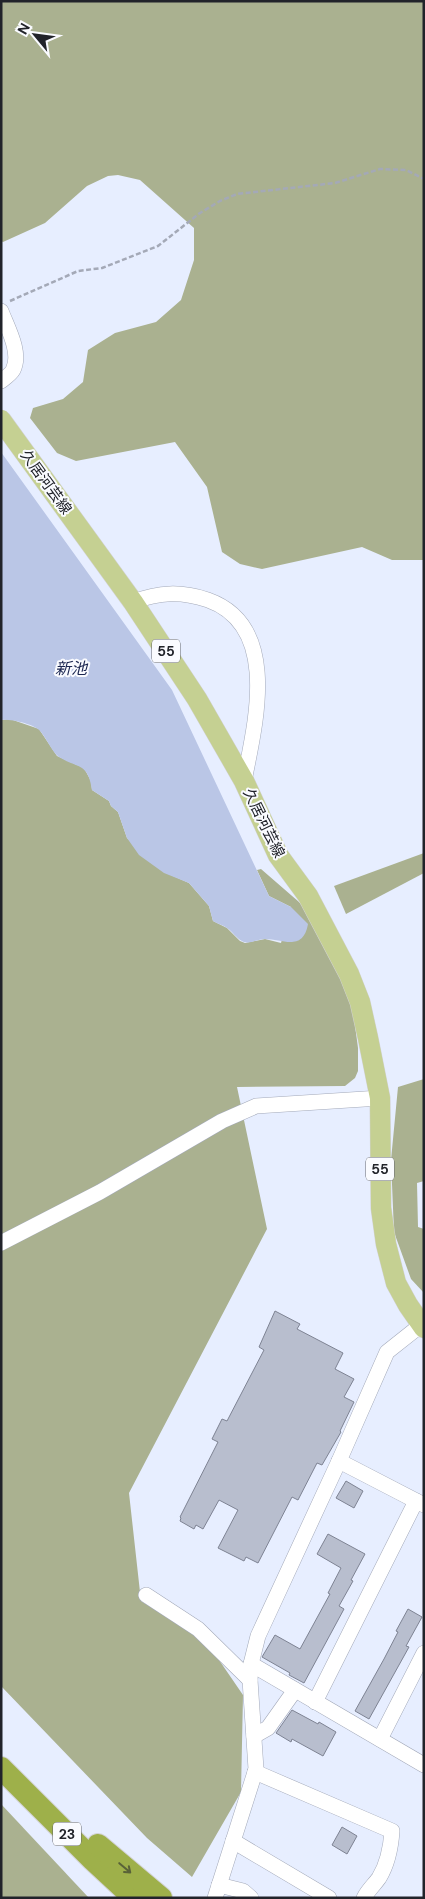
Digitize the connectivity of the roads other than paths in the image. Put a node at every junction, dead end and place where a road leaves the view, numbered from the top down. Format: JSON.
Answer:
{"nodes":[{"id":1,"x":6,"y":306,"type":"edge"},
{"id":2,"x":1,"y":381,"type":"edge"},
{"id":3,"x":1,"y":420,"type":"edge"},
{"id":4,"x":133,"y":602,"type":"junction"},
{"id":5,"x":244,"y":781,"type":"junction"},
{"id":6,"x":380,"y":1098,"type":"junction"},
{"id":7,"x":1,"y":1243,"type":"edge"},
{"id":8,"x":422,"y":1327,"type":"edge"},
{"id":9,"x":339,"y":1461,"type":"junction"},
{"id":10,"x":420,"y":1503,"type":"edge"},
{"id":11,"x":146,"y":1595,"type":"dead end"},
{"id":12,"x":424,"y":1653,"type":"edge"},
{"id":13,"x":251,"y":1664,"type":"junction"},
{"id":14,"x":250,"y":1680,"type":"junction"},
{"id":15,"x":295,"y":1690,"type":"junction"},
{"id":16,"x":315,"y":1702,"type":"junction"},
{"id":17,"x":254,"y":1736,"type":"junction"},
{"id":18,"x":380,"y":1739,"type":"junction"},
{"id":19,"x":424,"y":1765,"type":"edge"},
{"id":20,"x":1,"y":1768,"type":"edge"},
{"id":21,"x":255,"y":1772,"type":"junction"},
{"id":22,"x":22,"y":1790,"type":"junction"},
{"id":23,"x":233,"y":1841,"type":"junction"},
{"id":24,"x":217,"y":1891,"type":"edge"},
{"id":25,"x":114,"y":1898,"type":"edge"},
{"id":26,"x":134,"y":1898,"type":"edge"},
{"id":27,"x":161,"y":1898,"type":"edge"},
{"id":28,"x":251,"y":1898,"type":"edge"},
{"id":29,"x":329,"y":1898,"type":"edge"},
{"id":30,"x":364,"y":1898,"type":"edge"}],
"edges":[{"from":1,"to":2,"type":"street"},
{"from":3,"to":4,"type":"main road","name":"久居河芸線","number":"55"},
{"from":4,"to":5,"type":"main road","name":"久居河芸線","number":"55"},
{"from":4,"to":5,"type":"street"},
{"from":5,"to":6,"type":"main road","name":"久居河芸線","number":"55"},
{"from":6,"to":7,"type":"street"},
{"from":6,"to":8,"type":"main road","name":"久居河芸線","number":"55"},
{"from":8,"to":9,"type":"street"},
{"from":9,"to":10,"type":"street"},
{"from":9,"to":13,"type":"street"},
{"from":10,"to":16,"type":"street"},
{"from":11,"to":14,"type":"street"},
{"from":12,"to":18,"type":"street"},
{"from":13,"to":14,"type":"street"},
{"from":13,"to":15,"type":"street"},
{"from":14,"to":17,"type":"street"},
{"from":15,"to":16,"type":"street"},
{"from":15,"to":17,"type":"street"},
{"from":16,"to":18,"type":"street"},
{"from":17,"to":21,"type":"street"},
{"from":18,"to":19,"type":"street"},
{"from":20,"to":22,"type":"highway","number":"23"},
{"from":21,"to":23,"type":"street"},
{"from":21,"to":30,"type":"street"},
{"from":22,"to":25,"type":"highway","number":"23"},
{"from":22,"to":26,"type":"highway","number":"23"},
{"from":22,"to":27,"type":"highway","number":"23","one_way":true},
{"from":23,"to":24,"type":"street"},
{"from":23,"to":29,"type":"street"},
{"from":24,"to":28,"type":"street"}]}
